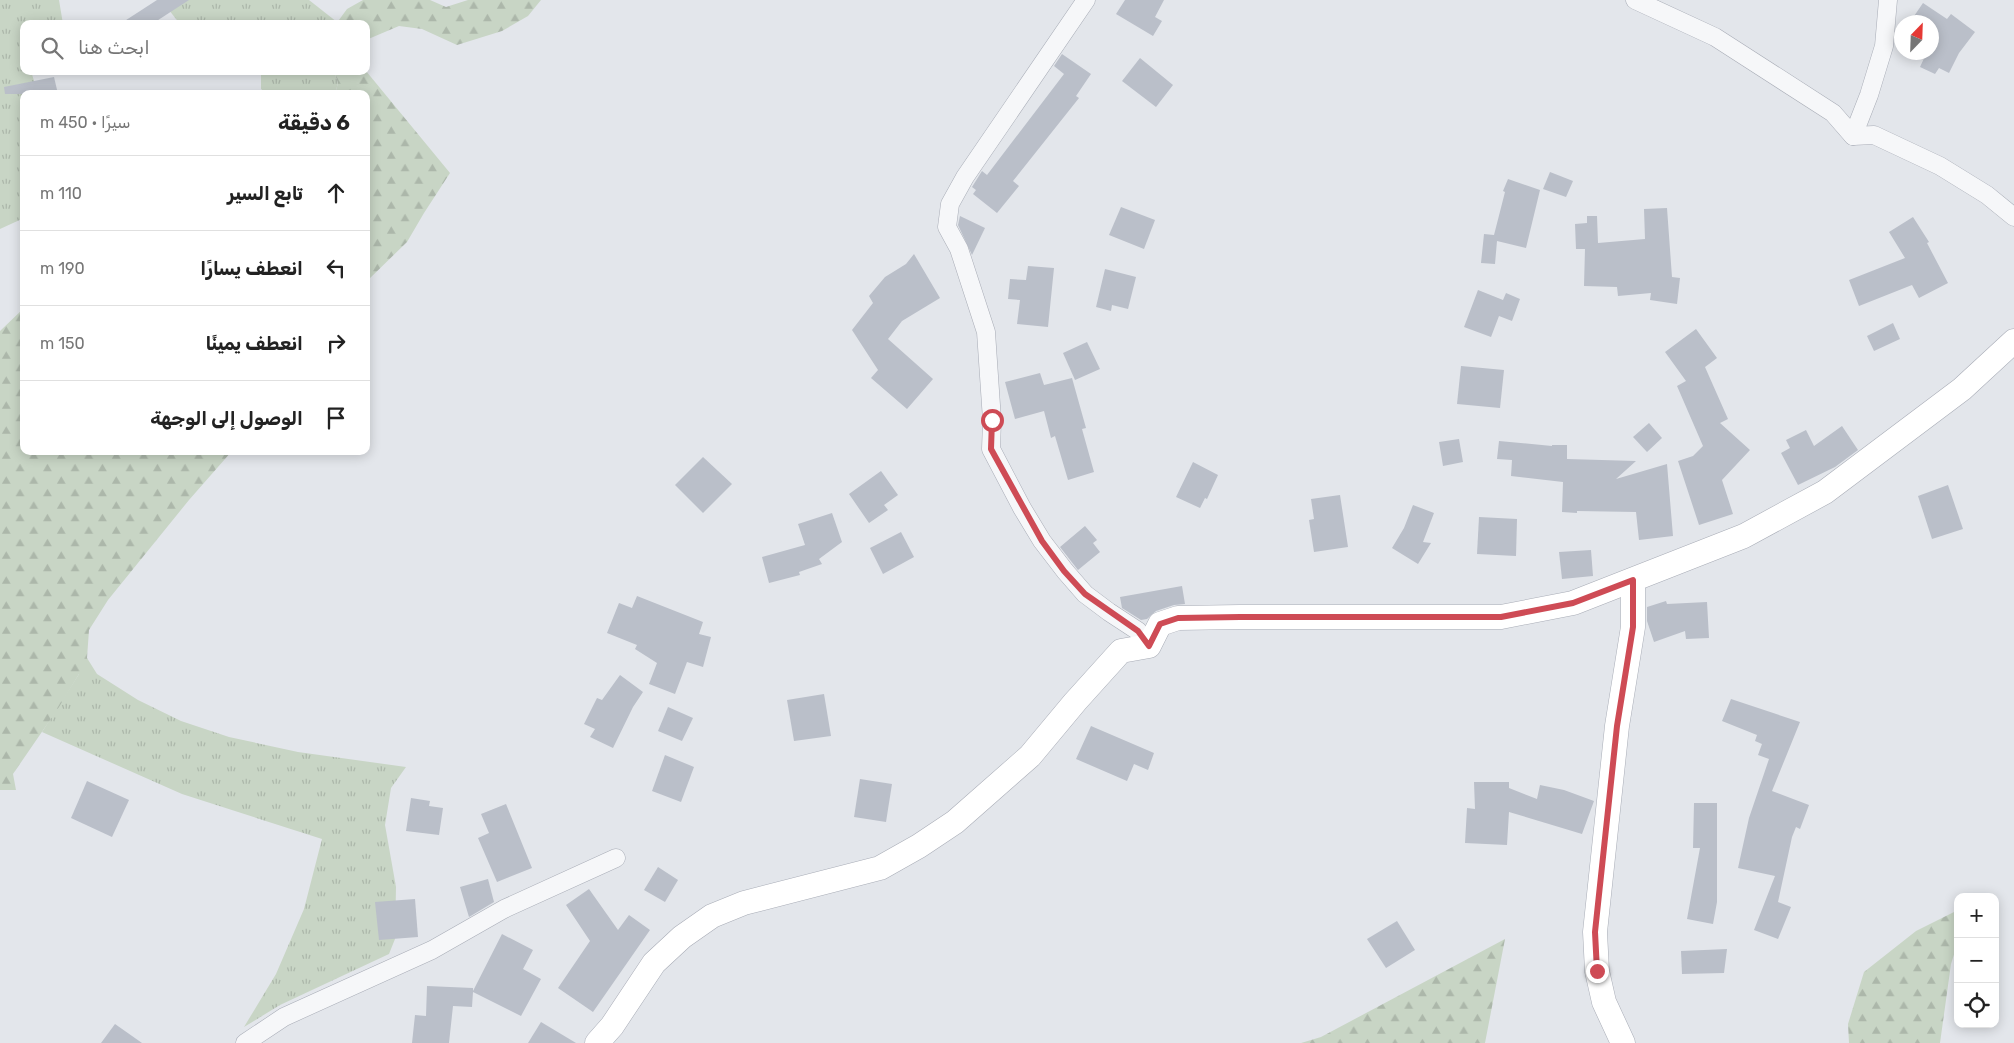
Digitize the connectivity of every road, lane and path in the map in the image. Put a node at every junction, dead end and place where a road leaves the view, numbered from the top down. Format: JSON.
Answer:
{"nodes":[{"id":1,"x":1086,"y":0,"type":"edge"},
{"id":2,"x":1635,"y":0,"type":"edge"},
{"id":3,"x":1888,"y":0,"type":"edge"},
{"id":4,"x":1852,"y":136,"type":"junction"},
{"id":5,"x":2014,"y":217,"type":"edge"},
{"id":6,"x":2014,"y":341,"type":"edge"},
{"id":7,"x":1633,"y":580,"type":"junction"},
{"id":8,"x":1149,"y":646,"type":"junction"},
{"id":9,"x":616,"y":858,"type":"dead end"},
{"id":10,"x":245,"y":1043,"type":"edge"},
{"id":11,"x":597,"y":1043,"type":"edge"},
{"id":12,"x":1623,"y":1043,"type":"edge"}],
"edges":[{"from":1,"to":8,"type":"street"},
{"from":2,"to":4,"type":"street"},
{"from":3,"to":4,"type":"street"},
{"from":4,"to":5,"type":"street"},
{"from":6,"to":7,"type":"main road"},
{"from":7,"to":8,"type":"main road"},
{"from":7,"to":12,"type":"main road"},
{"from":8,"to":11,"type":"main road"},
{"from":9,"to":10,"type":"street"}]}
